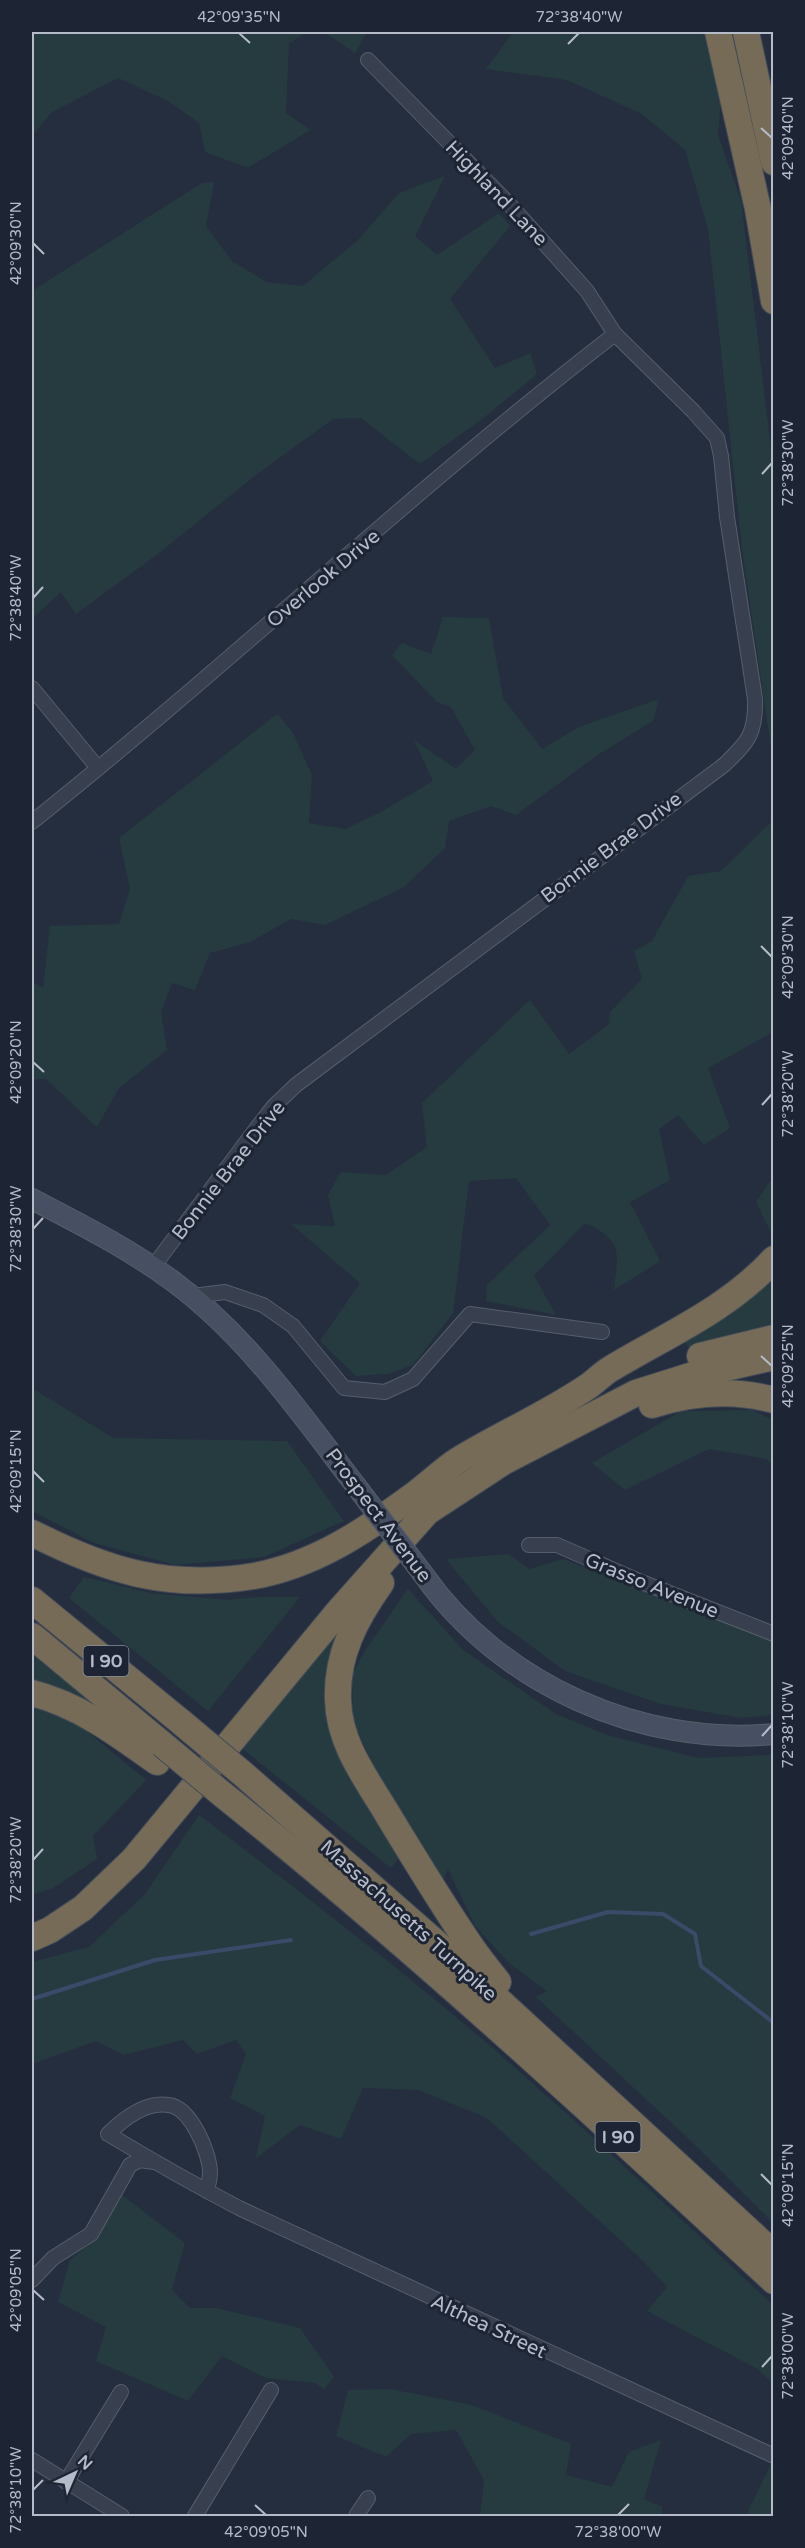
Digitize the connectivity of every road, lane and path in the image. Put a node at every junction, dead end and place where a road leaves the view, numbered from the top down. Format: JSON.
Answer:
{"nodes":[{"id":1,"x":718,"y":32,"type":"edge"},
{"id":2,"x":746,"y":32,"type":"edge"},
{"id":3,"x":368,"y":60,"type":"dead end"},
{"id":4,"x":774,"y":162,"type":"edge"},
{"id":5,"x":774,"y":300,"type":"edge"},
{"id":6,"x":615,"y":334,"type":"junction"},
{"id":7,"x":32,"y":688,"type":"edge"},
{"id":8,"x":98,"y":768,"type":"junction"},
{"id":9,"x":32,"y":822,"type":"edge"},
{"id":10,"x":32,"y":1199,"type":"edge"},
{"id":11,"x":774,"y":1259,"type":"edge"},
{"id":12,"x":153,"y":1267,"type":"junction"},
{"id":13,"x":192,"y":1296,"type":"junction"},
{"id":14,"x":602,"y":1332,"type":"dead end"},
{"id":15,"x":774,"y":1338,"type":"edge"},
{"id":16,"x":774,"y":1357,"type":"edge"},
{"id":17,"x":587,"y":1387,"type":"junction"},
{"id":18,"x":774,"y":1400,"type":"edge"},
{"id":19,"x":604,"y":1408,"type":"junction"},
{"id":20,"x":421,"y":1503,"type":"junction"},
{"id":21,"x":32,"y":1533,"type":"edge"},
{"id":22,"x":529,"y":1545,"type":"dead end"},
{"id":23,"x":32,"y":1600,"type":"edge"},
{"id":24,"x":774,"y":1634,"type":"edge"},
{"id":25,"x":32,"y":1636,"type":"edge"},
{"id":26,"x":32,"y":1693,"type":"edge"},
{"id":27,"x":774,"y":1734,"type":"edge"},
{"id":28,"x":160,"y":1753,"type":"junction"},
{"id":29,"x":32,"y":1922,"type":"edge"},
{"id":30,"x":32,"y":1938,"type":"edge"},
{"id":31,"x":529,"y":2028,"type":"junction"},
{"id":32,"x":155,"y":2163,"type":"junction"},
{"id":33,"x":207,"y":2191,"type":"junction"},
{"id":34,"x":774,"y":2254,"type":"edge"},
{"id":35,"x":32,"y":2280,"type":"edge"},
{"id":36,"x":774,"y":2281,"type":"edge"},
{"id":37,"x":271,"y":2390,"type":"dead end"},
{"id":38,"x":121,"y":2392,"type":"dead end"},
{"id":39,"x":774,"y":2456,"type":"edge"},
{"id":40,"x":32,"y":2460,"type":"edge"},
{"id":41,"x":66,"y":2482,"type":"junction"},
{"id":42,"x":368,"y":2498,"type":"dead end"},
{"id":43,"x":122,"y":2517,"type":"edge"},
{"id":44,"x":195,"y":2517,"type":"edge"},
{"id":45,"x":356,"y":2517,"type":"edge"}],
"edges":[{"from":1,"to":5,"type":"highway"},
{"from":2,"to":4,"type":"highway"},
{"from":3,"to":6,"type":"street","name":"Highland Lane"},
{"from":6,"to":8,"type":"street","name":"Overlook Drive"},
{"from":6,"to":12,"type":"street","name":"Bonnie Brae Drive"},
{"from":7,"to":8,"type":"street"},
{"from":8,"to":9,"type":"street","name":"Overlook Drive"},
{"from":10,"to":12,"type":"street","name":"Prospect Avenue"},
{"from":11,"to":17,"type":"highway"},
{"from":12,"to":13,"type":"street","name":"Prospect Avenue"},
{"from":13,"to":14,"type":"street"},
{"from":13,"to":27,"type":"street","name":"Prospect Avenue","bridge":true},
{"from":15,"to":17,"type":"highway"},
{"from":16,"to":19,"type":"highway"},
{"from":17,"to":20,"type":"highway"},
{"from":18,"to":19,"type":"highway"},
{"from":19,"to":20,"type":"highway"},
{"from":20,"to":21,"type":"highway"},
{"from":20,"to":29,"type":"highway"},
{"from":20,"to":30,"type":"highway"},
{"from":20,"to":31,"type":"highway"},
{"from":22,"to":24,"type":"street","name":"Grasso Avenue"},
{"from":23,"to":31,"type":"highway","name":"Massachusetts Turnpike","number":"I 90","bridge":true},
{"from":25,"to":28,"type":"highway","name":"Massachusetts Turnpike","number":"I 90"},
{"from":26,"to":28,"type":"highway"},
{"from":28,"to":36,"type":"highway","name":"Massachusetts Turnpike","number":"I 90","bridge":true},
{"from":31,"to":34,"type":"highway","name":"Massachusetts Turnpike","number":"I 90"},
{"from":32,"to":33,"type":"street","name":"Althea Street"},
{"from":32,"to":33,"type":"street","name":"Althea Street"},
{"from":32,"to":35,"type":"street"},
{"from":33,"to":39,"type":"street","name":"Althea Street"},
{"from":37,"to":44,"type":"street"},
{"from":38,"to":41,"type":"street"},
{"from":40,"to":41,"type":"street"},
{"from":41,"to":43,"type":"street"},
{"from":42,"to":45,"type":"street"}]}
